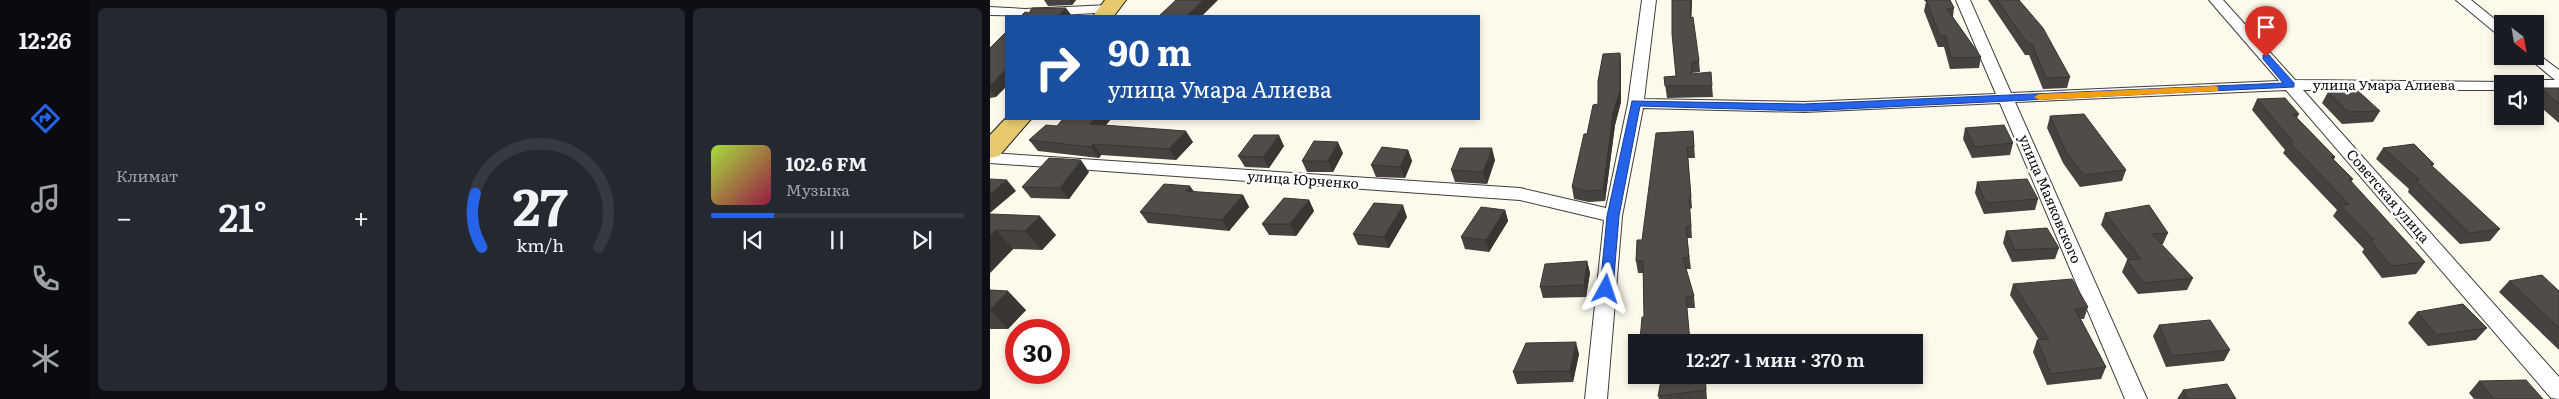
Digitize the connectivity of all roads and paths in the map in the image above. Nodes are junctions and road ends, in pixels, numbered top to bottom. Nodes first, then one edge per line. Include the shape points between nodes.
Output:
1 (1649, 0) edge
2 (1963, 0) edge
3 (2216, 0) edge
4 (2463, 0) edge
5 (1109, 8) edge
6 (990, 11) edge
7 (2494, 25) edge
8 (2544, 65) edge
9 (2559, 77) edge
10 (2291, 85) junction
11 (2494, 85) edge
12 (2544, 85) edge
13 (2559, 85) edge
14 (2006, 98) junction
15 (1636, 103) junction
16 (1018, 120) edge
17 (990, 150) edge
18 (990, 158) edge
19 (1613, 216) junction
20 (2559, 392) edge
21 (1596, 399) edge
22 (2136, 399) edge

1 - 15 street
2 - 14 street, улица Маяковского
3 - 10 street, Советская улица
4 - 7 street
5 - 6 street via 1025,13
8 - 9 street
10 - 11 street, улица Умара Алиева
10 - 14 street, улица Умара Алиева
10 - 20 street, Советская улица
12 - 13 street
14 - 15 street, улица Умара Алиева via 1804,108
14 - 22 street, улица Маяковского
15 - 19 street
16 - 17 main road
18 - 19 street, улица Юрченко via 1520,194
19 - 21 street

